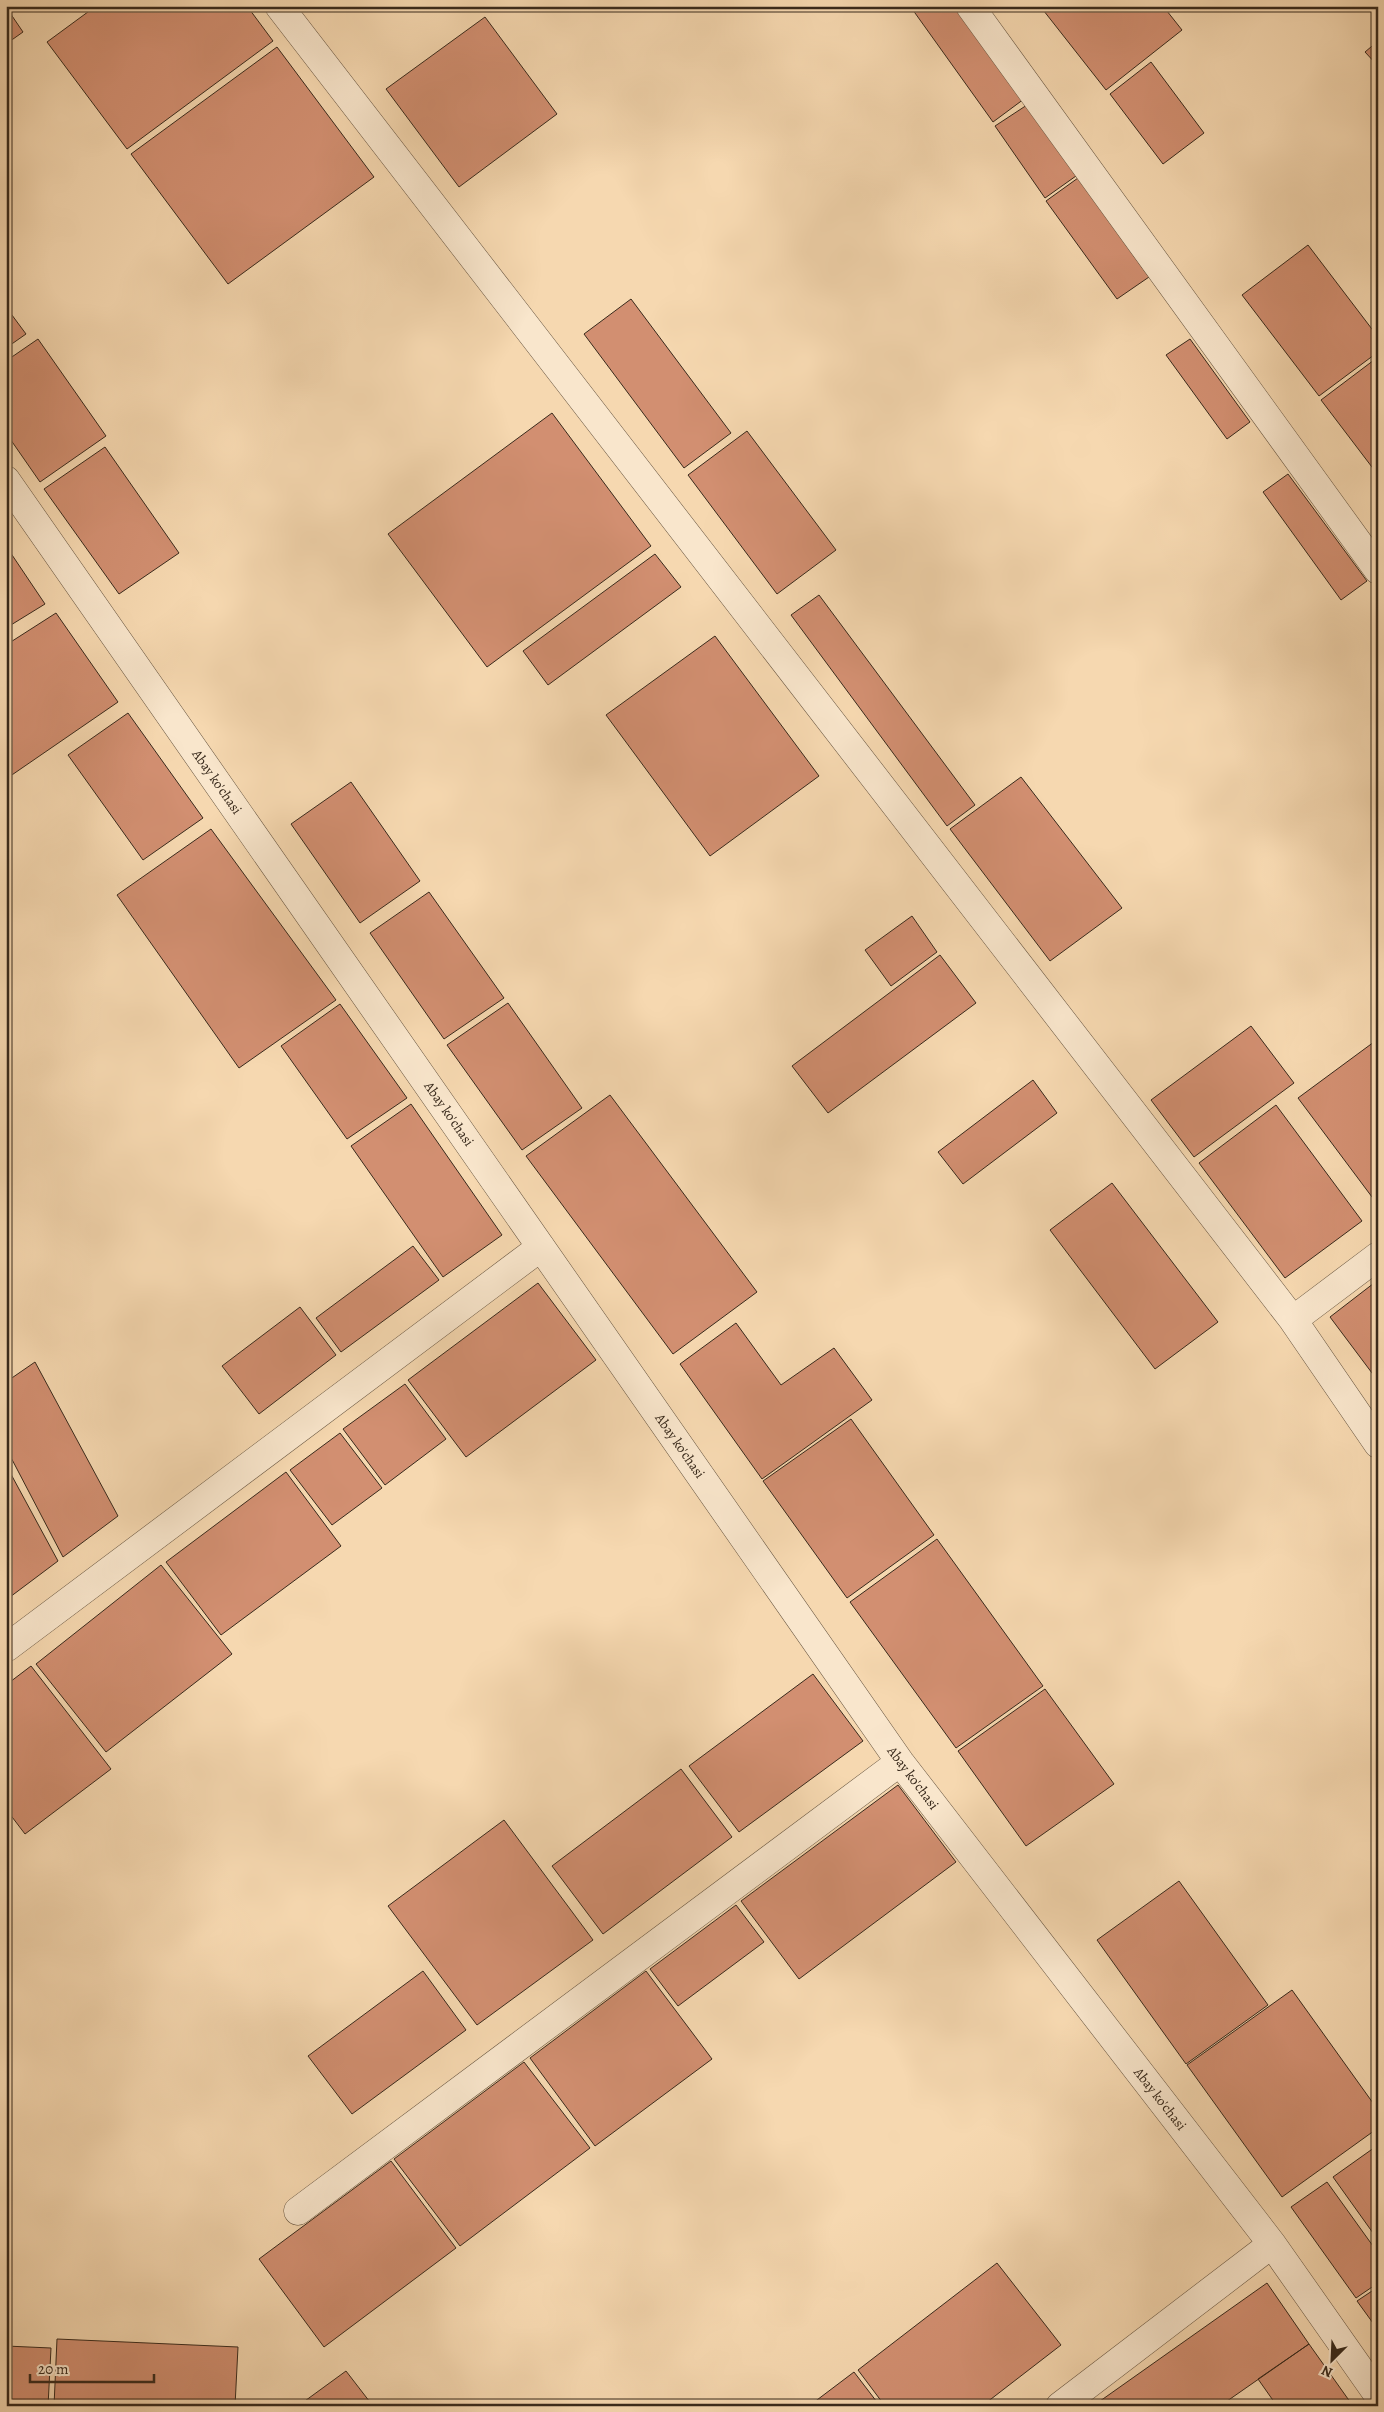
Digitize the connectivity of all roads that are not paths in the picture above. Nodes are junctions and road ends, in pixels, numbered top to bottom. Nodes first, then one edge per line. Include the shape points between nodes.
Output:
1 (280, 6) edge
2 (970, 6) edge
3 (6, 480) edge
4 (1378, 570) edge
5 (541, 1247) junction
6 (1378, 1256) edge
7 (1293, 1320) junction
8 (1378, 1444) edge
9 (6, 1648) edge
10 (900, 1762) junction
11 (298, 2211) dead end
12 (1272, 2244) junction
13 (1378, 2395) edge
14 (1060, 2406) edge

1 - 7 street
2 - 4 street
3 - 5 street, Abay ko'chasi
5 - 9 street
5 - 10 street, Abay ko'chasi
6 - 7 street
7 - 8 street
10 - 11 street
10 - 12 street, Abay ko'chasi
12 - 13 street, Abay ko'chasi
12 - 14 street

